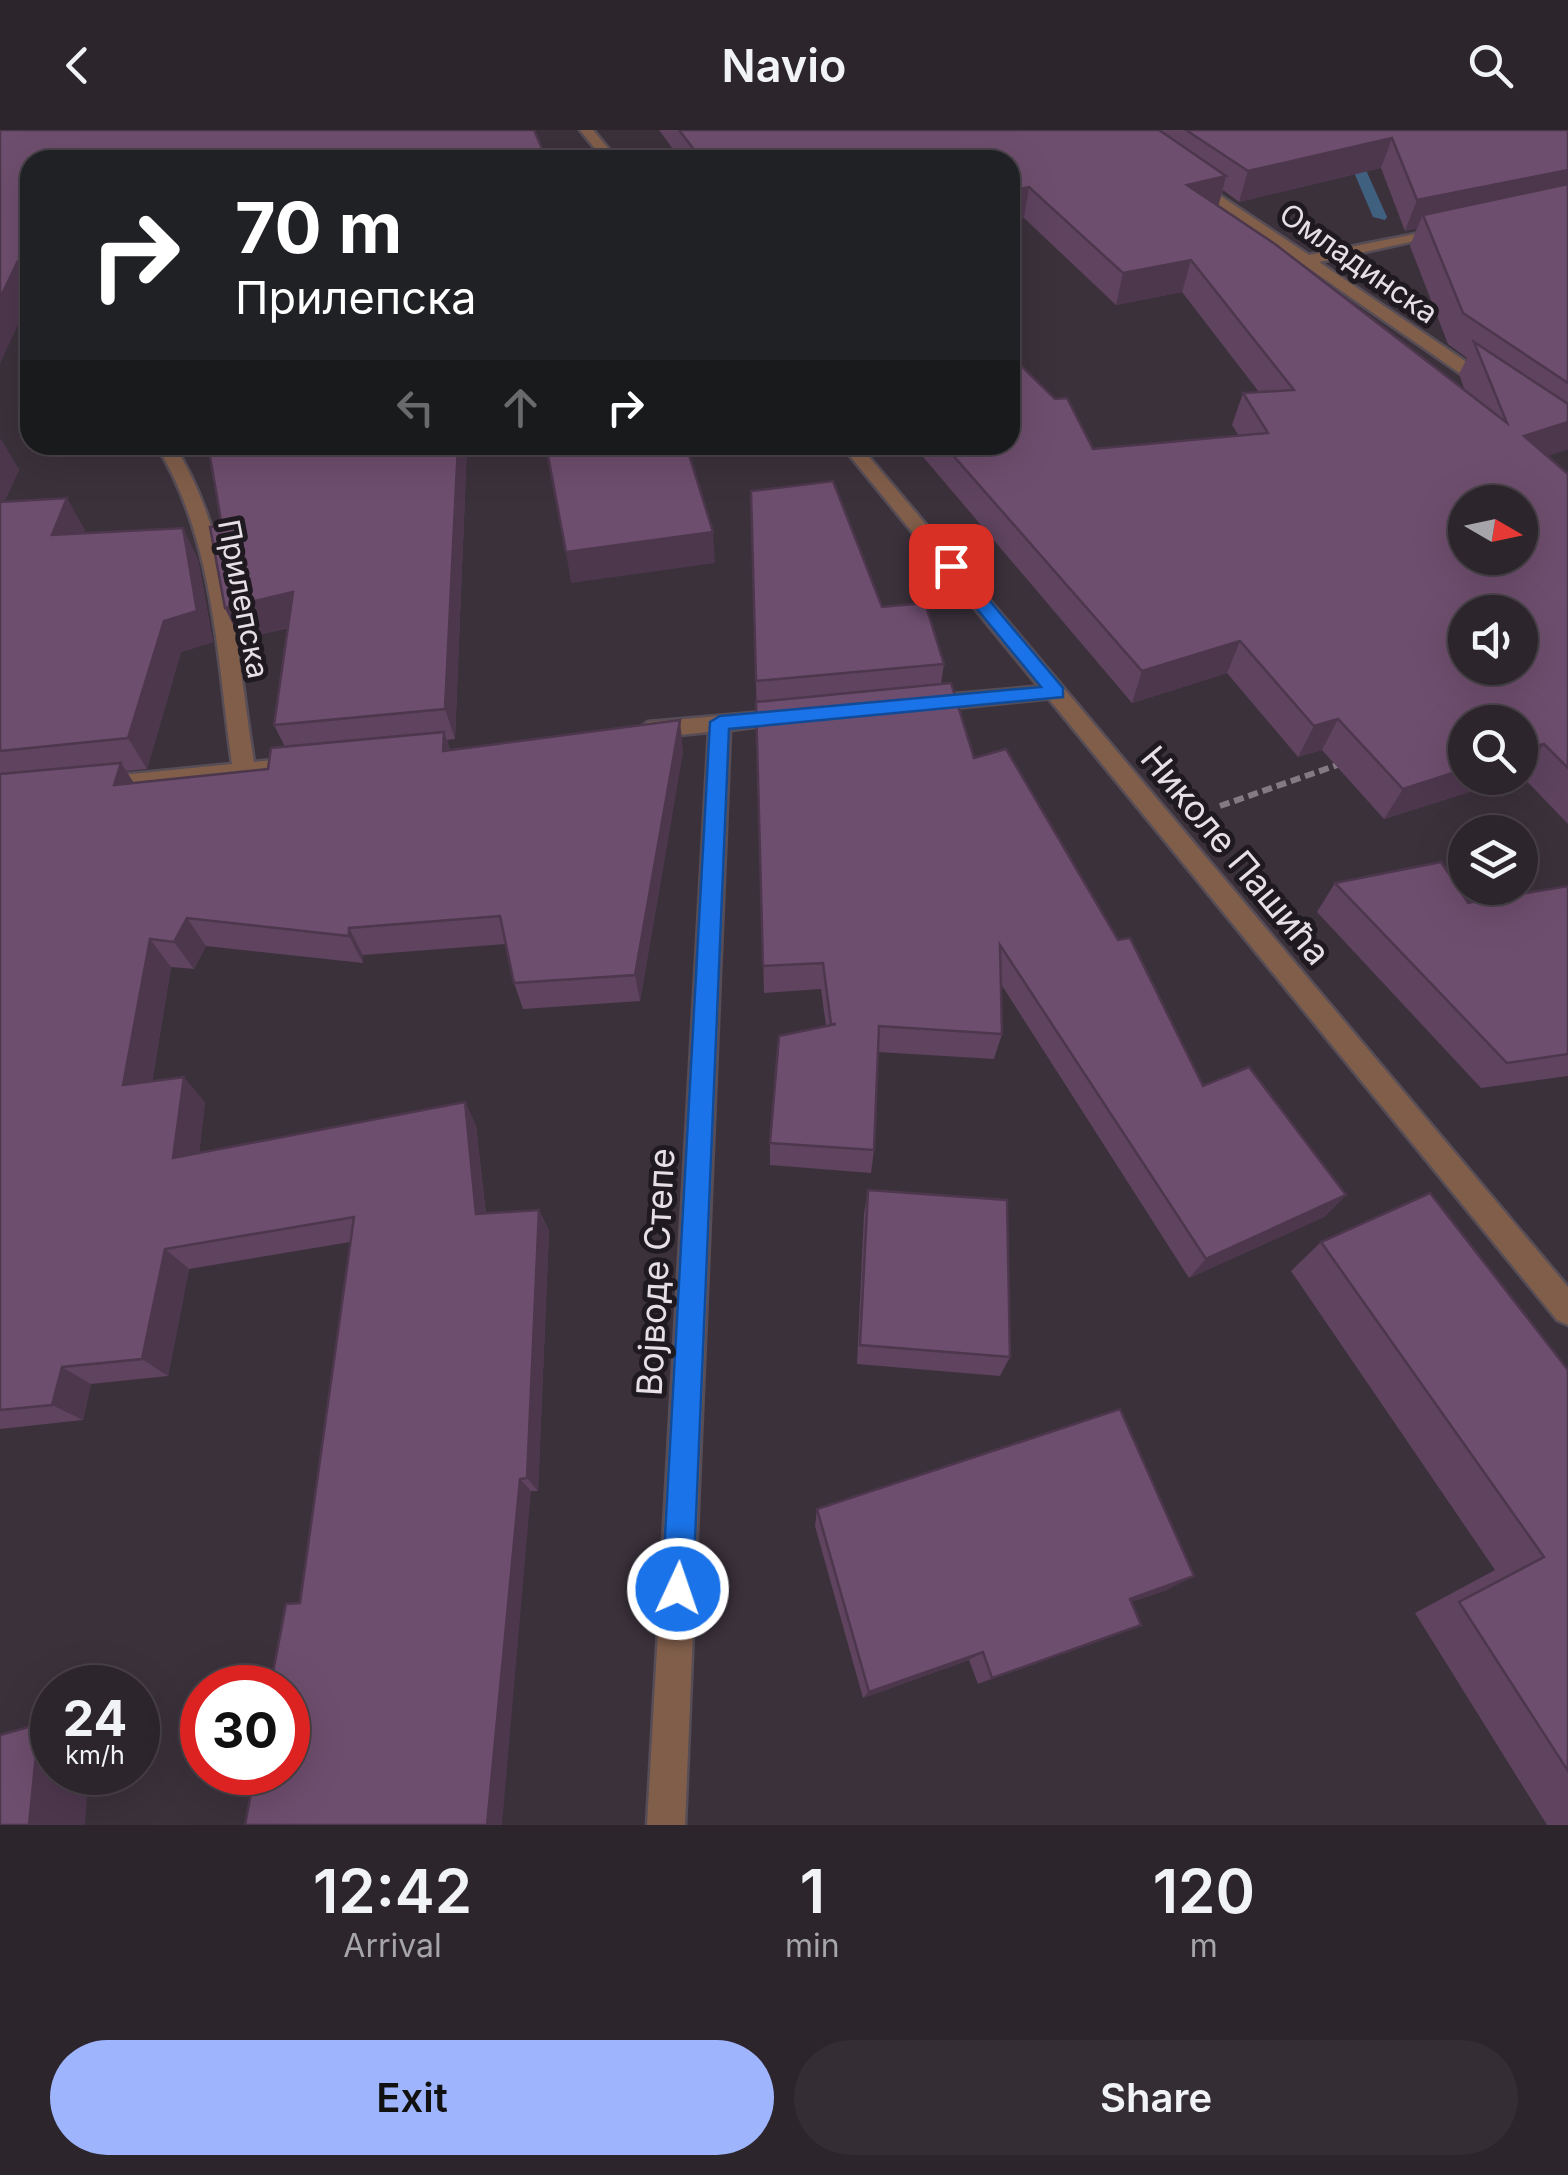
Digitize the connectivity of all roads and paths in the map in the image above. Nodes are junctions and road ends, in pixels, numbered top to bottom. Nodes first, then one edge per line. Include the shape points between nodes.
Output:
1 (586, 130) edge
2 (603, 150) edge
3 (1182, 173) edge
4 (1456, 228) edge
5 (1306, 260) junction
6 (1502, 395) edge
7 (172, 455) edge
8 (858, 455) edge
9 (1056, 692) junction
10 (894, 707) edge
11 (816, 714) edge
12 (720, 722) junction
13 (621, 733) edge
14 (1358, 758) edge
15 (324, 763) edge
16 (244, 771) junction
17 (75, 788) edge
18 (1234, 800) dead end
19 (1568, 1310) edge
20 (666, 1825) edge

1 - 2 street
3 - 5 street, Омладинска
4 - 5 street
5 - 6 street, Омладинска
7 - 16 street, Прилепска via 186,474 204,533
8 - 9 street, Николе Пашића
9 - 10 street
9 - 19 street, Николе Пашића
11 - 12 street
12 - 13 street
12 - 20 street, Војводе Степе
14 - 18 path
15 - 16 street
16 - 17 street

